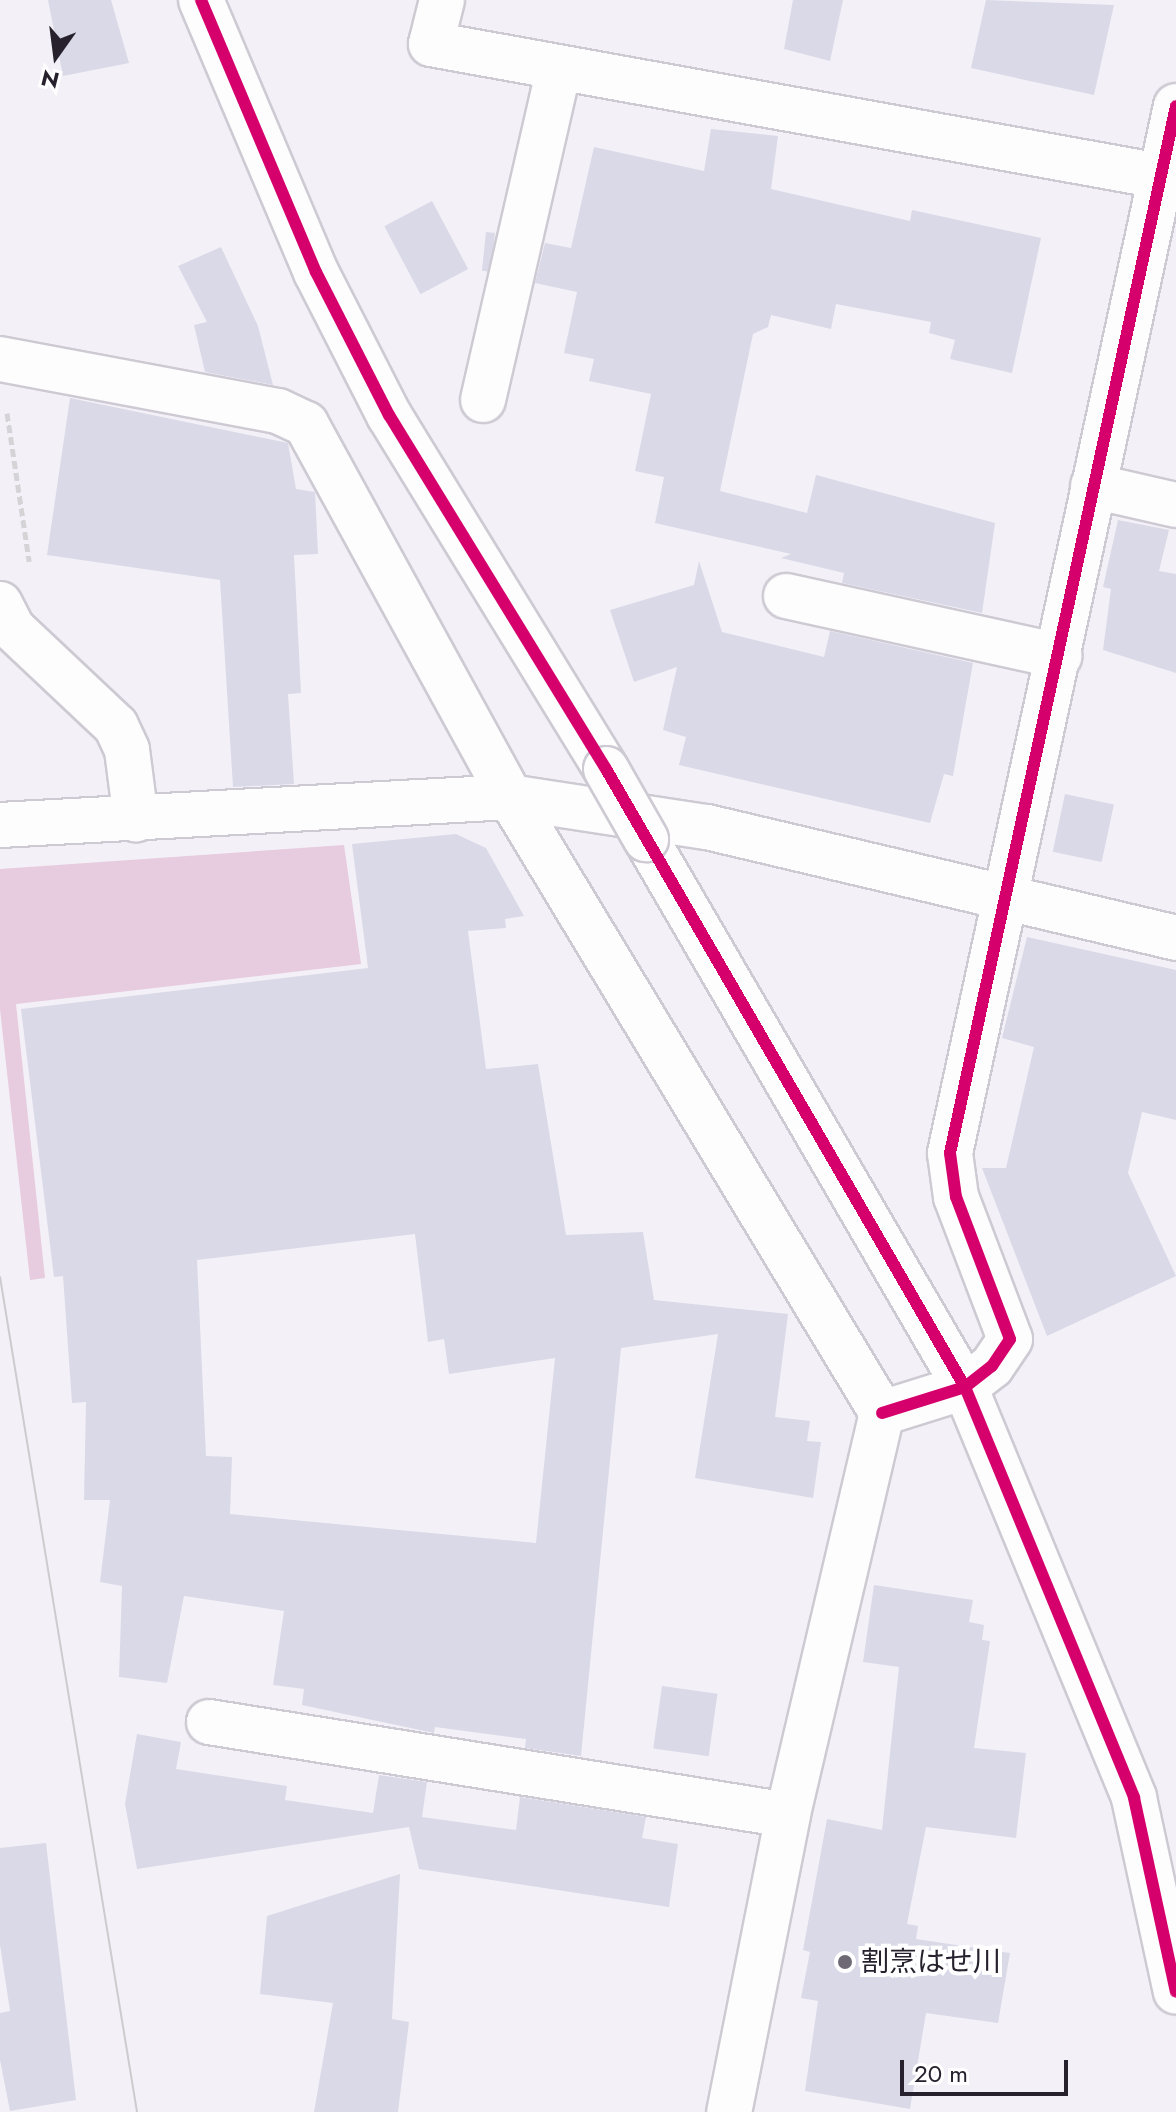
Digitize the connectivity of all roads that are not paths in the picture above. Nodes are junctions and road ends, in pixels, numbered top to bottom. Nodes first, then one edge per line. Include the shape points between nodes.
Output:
1 (201, 0) edge
2 (442, 0) edge
3 (559, 68) junction
4 (1176, 106) edge
5 (1169, 177) edge
6 (0, 359) edge
7 (483, 400) dead end
8 (1093, 486) junction
9 (1176, 505) edge
10 (786, 596) dead end
11 (0, 604) edge
12 (1060, 656) junction
13 (510, 797) junction
14 (136, 819) junction
15 (0, 825) edge
16 (1001, 898) junction
17 (1176, 938) edge
18 (965, 1387) junction
19 (882, 1413) junction
20 (209, 1722) dead end
21 (788, 1815) junction
22 (1176, 1992) edge
23 (729, 2112) edge

1 - 18 street, bridge via 316,272 389,415 606,769
2 - 3 street via 431,44
3 - 5 street
3 - 7 street
4 - 5 street
5 - 8 street
6 - 13 street via 278,411 306,424
8 - 9 street
8 - 12 street
10 - 12 street
11 - 14 street via 12,628 116,726 127,750
12 - 16 street
13 - 14 street
13 - 16 street via 679,821
13 - 19 street
14 - 15 street
16 - 17 street
16 - 18 street via 950,1173 1010,1339 992,1366
18 - 19 street
18 - 22 street via 1134,1798
19 - 21 street
20 - 21 street
21 - 23 street

